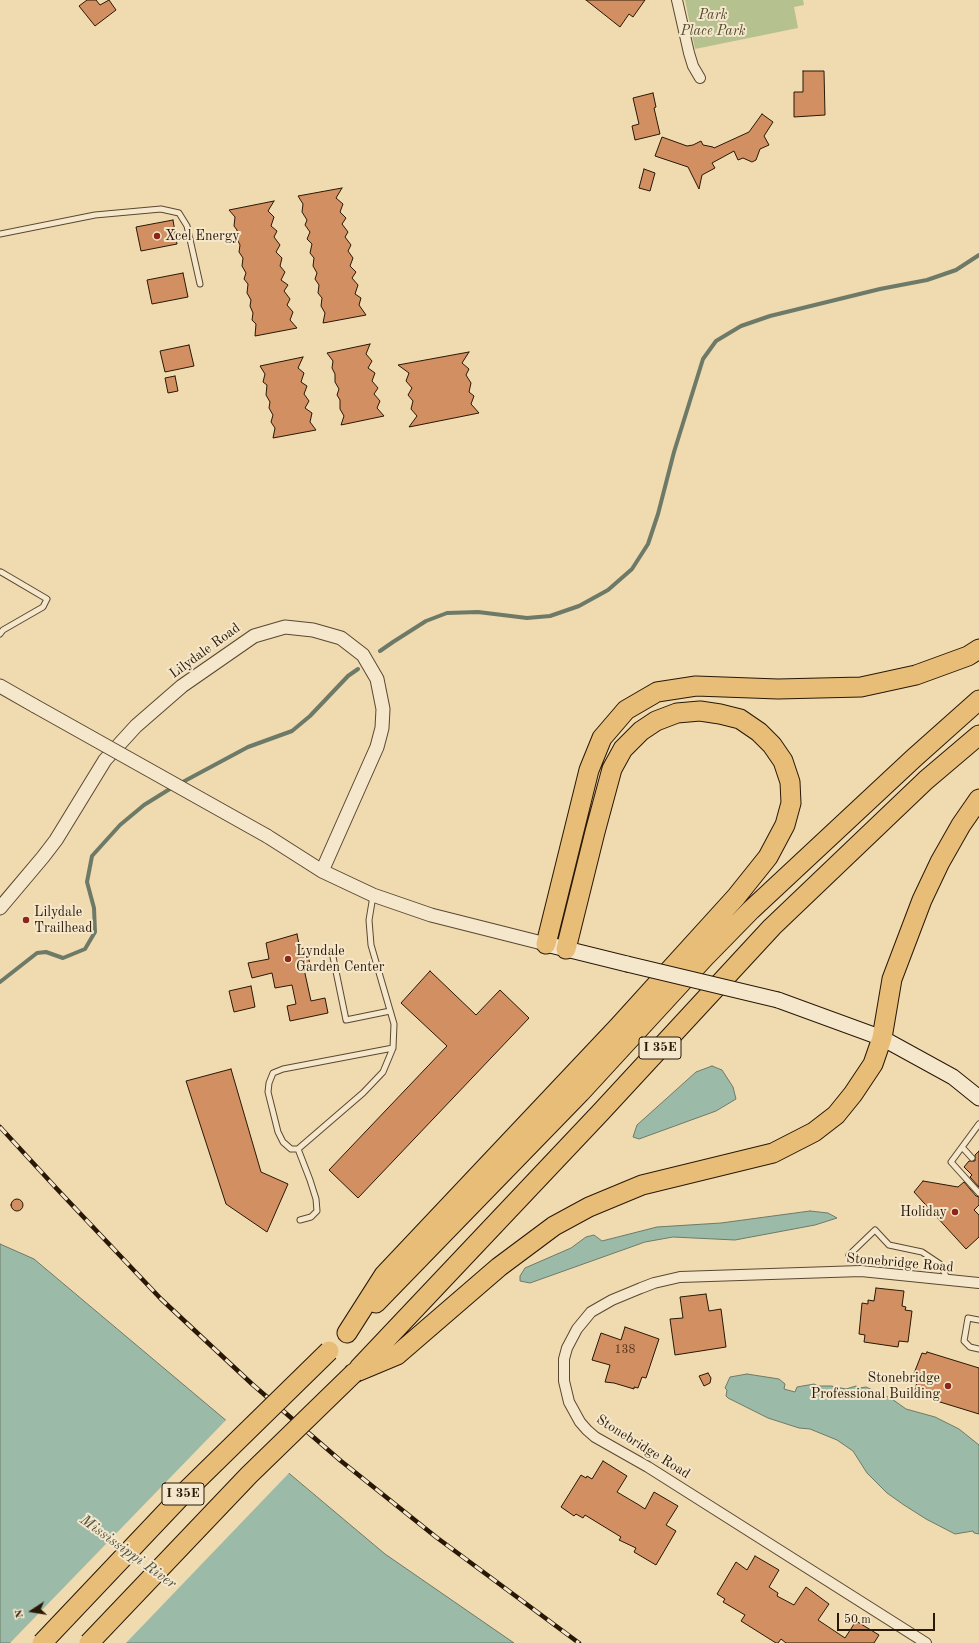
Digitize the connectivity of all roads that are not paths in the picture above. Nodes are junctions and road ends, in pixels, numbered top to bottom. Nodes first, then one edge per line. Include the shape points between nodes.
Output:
1 (677, 0) edge
2 (700, 78) dead end
3 (0, 234) edge
4 (200, 284) dead end
5 (1, 572) dead end
6 (0, 634) edge
7 (979, 650) edge
8 (0, 686) edge
9 (979, 700) edge
10 (979, 735) edge
11 (979, 799) edge
12 (322, 871) junction
13 (373, 895) junction
14 (0, 908) edge
15 (546, 944) junction
16 (566, 949) junction
17 (332, 952) dead end
18 (390, 1010) junction
19 (882, 1038) junction
20 (393, 1048) junction
21 (979, 1098) edge
22 (979, 1124) edge
23 (977, 1132) edge
24 (962, 1148) junction
25 (298, 1149) junction
26 (972, 1158) dead end
27 (979, 1193) edge
28 (300, 1220) dead end
29 (849, 1255) dead end
30 (948, 1281) junction
31 (979, 1283) edge
32 (979, 1320) edge
33 (347, 1333) junction
34 (979, 1349) edge
35 (354, 1373) junction
36 (42, 1643) edge
37 (88, 1643) edge
38 (926, 1643) edge

1 - 2 street via 689,53
3 - 4 lane via 95,215 161,209 179,213 187,226
5 - 6 lane via 47,599 43,607
7 - 15 highway via 916,675 861,686 778,689 696,686 657,692 626,710 602,738 588,770
8 - 12 street, bridge via 267,836
9 - 33 highway, I 35E via 914,758 705,957 580,1093
10 - 35 highway, I 35E via 926,780 772,927
11 - 19 highway via 940,862 922,900 892,979
12 - 13 street
12 - 14 street, Lilydale Road via 377,747 383,709 377,679 363,654 341,638 314,630 285,626 254,636 182,686 136,726 105,760 56,840
13 - 15 street via 431,915
13 - 18 lane via 369,920 370,945
15 - 16 main road
16 - 19 main road, bridge via 778,1000
16 - 33 highway via 612,769 623,749 641,731 656,721 677,714 700,711 740,719 759,732 783,761 790,782 791,803 785,824 768,857 736,898 618,1027 384,1275
17 - 18 lane via 346,1020
18 - 20 lane via 394,1024
19 - 21 main road via 953,1077
19 - 35 highway via 873,1064 853,1094 836,1115 814,1132 773,1153 642,1185 589,1207 554,1226 499,1267 397,1355
20 - 25 lane via 383,1072 363,1093
20 - 25 lane via 273,1073 268,1092 278,1132 283,1142 291,1149
22 - 23 lane
23 - 24 lane
24 - 26 lane
24 - 27 lane via 951,1162
25 - 28 lane via 316,1199 317,1211 311,1217
29 - 30 lane via 875,1230 889,1245 922,1252 940,1264
30 - 31 street, Stonebridge Road
30 - 38 street, Stonebridge Road via 861,1271 668,1279 612,1300 591,1312 577,1329 564,1359 564,1381 569,1402 586,1430
32 - 34 lane via 968,1318 964,1341 970,1347
33 - 36 highway, I 35E, bridge via 187,1490
35 - 37 highway, I 35E, bridge via 249,1475

